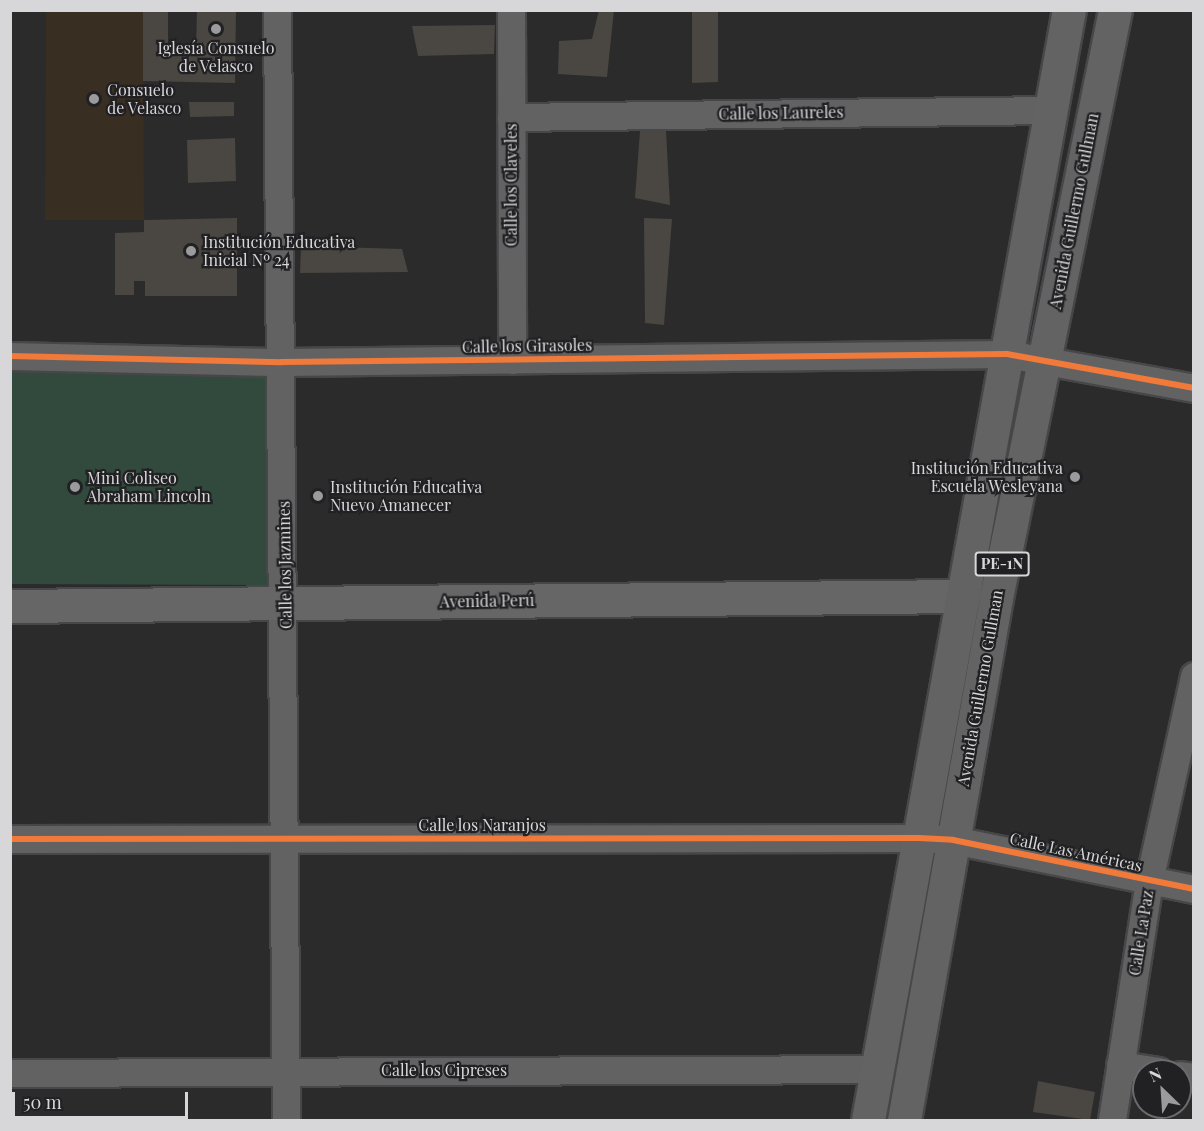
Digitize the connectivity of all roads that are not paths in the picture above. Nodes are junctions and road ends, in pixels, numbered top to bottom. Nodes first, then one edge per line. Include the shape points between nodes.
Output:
1 (277, 10) edge
2 (511, 10) edge
3 (1069, 10) edge
4 (1115, 10) edge
5 (1051, 110) junction
6 (511, 117) junction
7 (1007, 354) junction
8 (10, 356) edge
9 (512, 360) junction
10 (282, 362) junction
11 (1043, 364) junction
12 (1194, 388) edge
13 (963, 596) junction
14 (286, 602) junction
15 (10, 606) edge
16 (1193, 687) edge
17 (286, 838) junction
18 (919, 838) junction
19 (10, 839) edge
20 (953, 840) junction
21 (1149, 880) junction
22 (1194, 889) edge
23 (1120, 1065) junction
24 (1132, 1067) edge
25 (877, 1069) junction
26 (286, 1070) junction
27 (10, 1073) edge
28 (286, 1120) edge
29 (868, 1120) edge
30 (904, 1120) edge
31 (1112, 1120) edge

1 - 10 street, Calle los Jazmines
2 - 6 street, Calle los Claveles
3 - 5 main road, Avenida Guillermo Gullman / PE-1N
4 - 11 main road, Avenida Guillermo Gullman / PE-1N
5 - 6 street, Calle los Laureles
5 - 7 main road, Avenida Guillermo Gullman / PE-1N
6 - 9 street, Calle los Claveles
7 - 9 street, Calle los Girasoles
7 - 11 street, Calle los Girasoles
7 - 13 main road, Avenida Guillermo Gullman / PE-1N
8 - 10 street, Calle los Girasoles
9 - 10 street, Calle los Girasoles
10 - 14 street, Calle los Jazmines
11 - 12 street, Calle los Girasoles
11 - 20 main road, Avenida Guillermo Gullman / PE-1N
13 - 14 street, Avenida Perú
13 - 18 main road, Avenida Guillermo Gullman / PE-1N
14 - 15 street, Avenida Perú
14 - 17 street, Calle los Jazmines
16 - 21 street, Calle La Paz
17 - 18 street, Calle los Naranjos
17 - 19 street, Calle los Naranjos
17 - 26 street, Calle los Jazmines
18 - 20 street, Calle los Naranjos
18 - 25 main road, Avenida Guillermo Gullman / PE-1N
20 - 21 street, Calle Las Américas
20 - 30 main road, Avenida Guillermo Gullman / PE-1N
21 - 22 street, Calle Las Américas
21 - 23 street, Calle La Paz
23 - 24 street
23 - 31 street, Calle La Paz
25 - 26 street, Calle los Cipreses
25 - 29 main road, Avenida Guillermo Gullman / PE-1N
26 - 27 street, Calle los Cipreses
26 - 28 street, Calle los Jazmines

